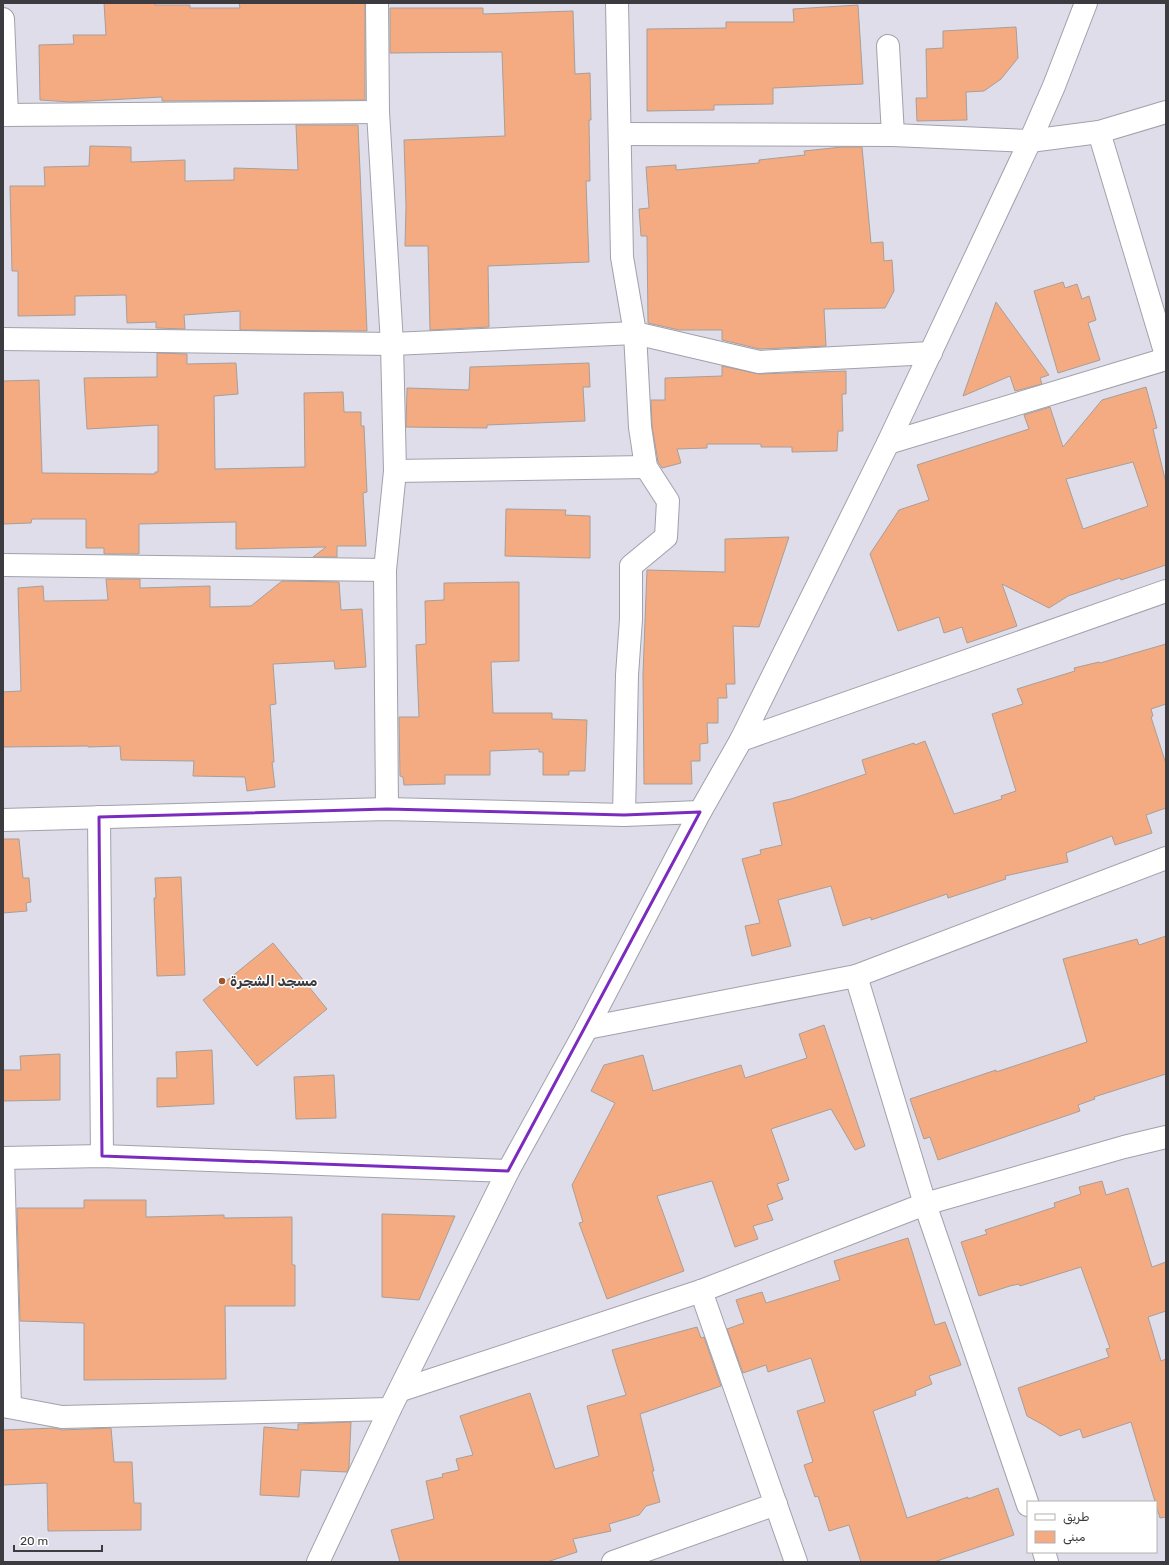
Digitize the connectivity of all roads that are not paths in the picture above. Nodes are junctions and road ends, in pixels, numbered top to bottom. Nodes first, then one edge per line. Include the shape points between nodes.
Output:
1 (377, 3) edge
2 (617, 3) edge
3 (1086, 3) edge
4 (3, 19) edge
5 (888, 46) dead end
6 (378, 112) junction
7 (1166, 112) edge
8 (5, 115) edge
9 (1099, 132) junction
10 (620, 134) junction
11 (893, 135) junction
12 (1030, 142) junction
13 (635, 333) junction
14 (3, 339) edge
15 (392, 344) junction
16 (931, 353) junction
17 (1166, 355) edge
18 (1166, 359) edge
19 (888, 443) junction
20 (646, 467) junction
21 (395, 471) junction
22 (3, 564) edge
23 (385, 570) junction
24 (1166, 591) edge
25 (741, 740) junction
26 (387, 809) junction
27 (700, 812) junction
28 (624, 815) junction
29 (99, 817) junction
30 (3, 820) edge
31 (1166, 858) edge
32 (856, 976) junction
33 (587, 1028) junction
34 (1166, 1137) edge
35 (102, 1156) junction
36 (3, 1158) edge
37 (508, 1171) junction
38 (926, 1204) junction
39 (701, 1291) junction
40 (401, 1390) junction
41 (6, 1407) edge
42 (390, 1410) junction
43 (1027, 1502) edge
44 (776, 1504) junction
45 (318, 1562) edge
46 (613, 1562) edge
47 (796, 1562) edge

1 - 6 street
2 - 10 street
3 - 12 street
4 - 8 street
5 - 11 street
6 - 8 street
6 - 15 street
7 - 9 street
9 - 12 street
9 - 17 street
10 - 11 street
10 - 13 street via 622,257
11 - 12 street
12 - 16 street
13 - 15 street
13 - 16 street via 759,362
13 - 20 street via 640,427
14 - 15 street
15 - 21 street
16 - 19 street
18 - 19 street
19 - 25 street
20 - 21 street
20 - 28 street via 668,501 666,537 631,566
21 - 23 street
22 - 23 street
23 - 26 street
24 - 25 street
25 - 27 street
26 - 28 street
26 - 29 street
27 - 28 street
27 - 33 street
29 - 30 street
29 - 35 street
31 - 32 street
32 - 33 street
32 - 38 street
33 - 37 street
34 - 38 street via 1124,1146
35 - 36 street
35 - 37 street
36 - 41 street
37 - 40 street
38 - 39 street
38 - 43 street
39 - 40 street
39 - 44 street
40 - 42 street
41 - 42 street via 62,1417
42 - 45 street
44 - 46 street
44 - 47 street

